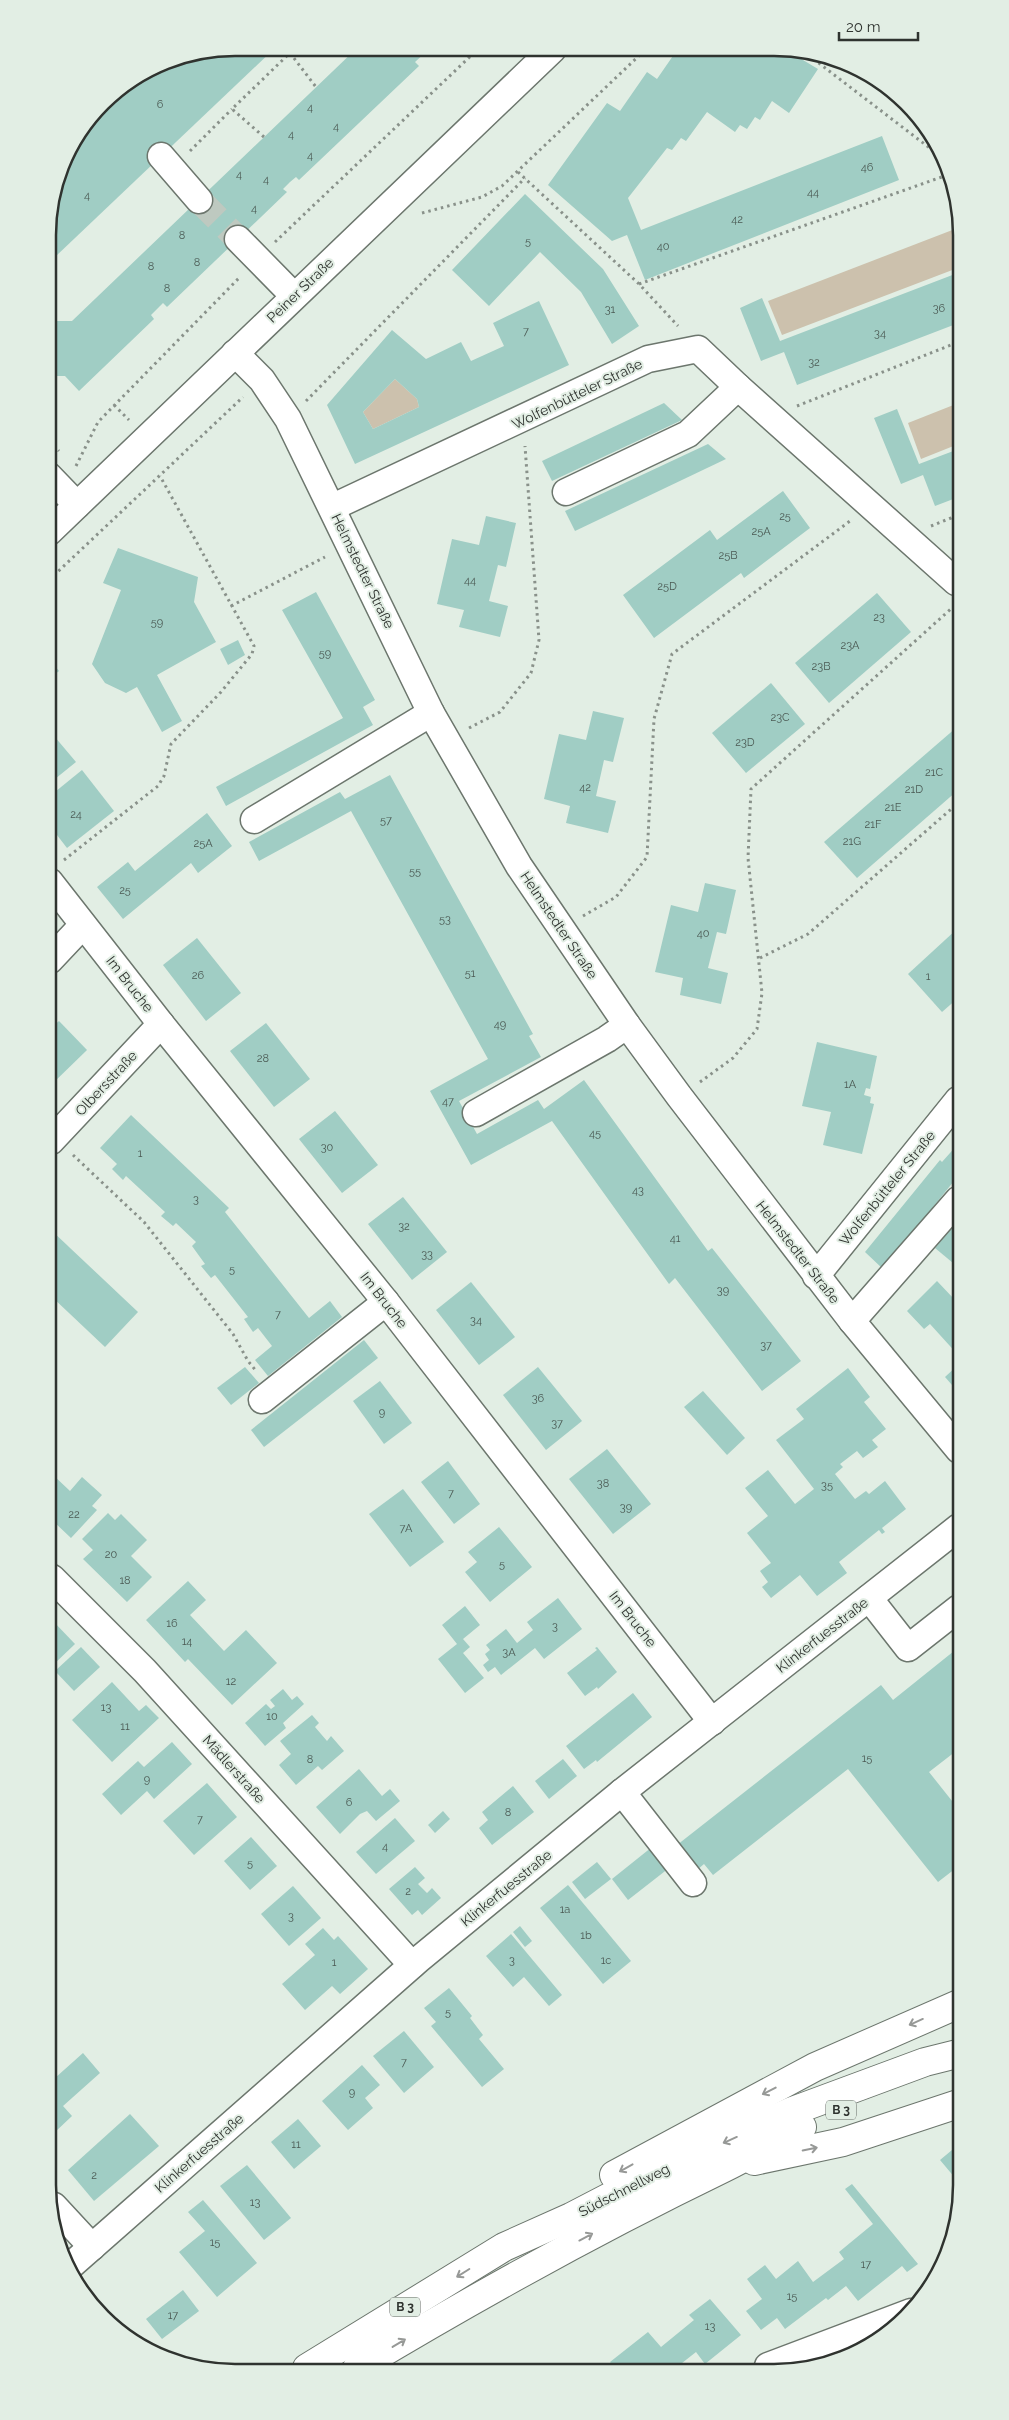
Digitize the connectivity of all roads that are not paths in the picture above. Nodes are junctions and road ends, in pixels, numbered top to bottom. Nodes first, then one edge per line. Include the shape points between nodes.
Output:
1 (547, 56) edge
2 (167, 163) road end
3 (199, 200) tunnel mouth
4 (238, 239) tunnel mouth
5 (294, 296) junction
6 (235, 353) junction
7 (738, 387) junction
8 (56, 483) edge
9 (566, 492) dead end
10 (77, 505) junction
11 (333, 507) junction
12 (56, 525) edge
13 (953, 579) edge
14 (431, 713) junction
15 (254, 820) dead end
16 (56, 872) edge
17 (83, 925) junction
18 (56, 954) edge
19 (161, 1024) junction
20 (627, 1026) junction
21 (953, 1106) edge
22 (476, 1113) dead end
23 (56, 1135) edge
24 (953, 1206) edge
25 (816, 1276) junction
26 (386, 1302) junction
27 (852, 1321) junction
28 (268, 1396) road end
29 (953, 1443) edge
30 (953, 1532) edge
31 (56, 1582) edge
32 (869, 1598) junction
33 (953, 1613) edge
34 (712, 1722) junction
35 (622, 1792) junction
36 (693, 1883) dead end
37 (412, 1965) junction
38 (953, 2006) edge
39 (953, 2055) edge
40 (953, 2072) edge
41 (953, 2105) edge
42 (728, 2166) junction
43 (59, 2211) edge
44 (92, 2247) junction
45 (504, 2247) junction
46 (74, 2262) edge
47 (892, 2319) edge
48 (314, 2364) edge
49 (364, 2364) edge
50 (773, 2364) edge

1 - 5 street, Peiner Straße
2 - 3 street
4 - 5 street
5 - 6 street, Peiner Straße
6 - 10 street, Peiner Straße
6 - 11 street, Helmstedter Straße via 262,380 288,419
7 - 9 street via 688,434
7 - 11 street, Wolfenbütteler Straße via 698,349 648,359
7 - 13 street
8 - 10 street
10 - 12 street, Peiner Straße
11 - 14 street, Helmstedter Straße
14 - 15 street
14 - 20 street, Helmstedter Straße via 518,866
16 - 17 street, Im Bruche
17 - 18 street
17 - 19 street, Im Bruche
19 - 23 street, Olbersstraße
19 - 26 street, Im Bruche
20 - 22 street
20 - 25 street, Helmstedter Straße
21 - 25 street, Wolfenbütteler Straße
24 - 27 street
25 - 27 street, Helmstedter Straße
26 - 28 street
26 - 34 street, Im Bruche
27 - 29 street, Helmstedter Straße
30 - 32 street, Klinkerfuesstraße
31 - 37 street, Mädlerstraße via 146,1671
32 - 33 street via 908,1648
32 - 34 street, Klinkerfuesstraße
34 - 35 street, Klinkerfuesstraße
35 - 36 street
35 - 37 street, Klinkerfuesstraße
37 - 44 street, Klinkerfuesstraße
38 -> 45 highway via 816,2067 696,2129 590,2188
39 -> 45 highway, Südschnellweg / B 3 via 925,2062 790,2112
40 - 42 highway, Südschnellweg / B 3 via 832,2114 781,2136
42 -> 41 highway via 843,2142
49 -> 42 highway, Südschnellweg / B 3 via 458,2307 622,2217
43 - 44 street
44 - 46 street, Klinkerfuesstraße
45 -> 48 highway, Südschnellweg / B 3
47 - 50 street

